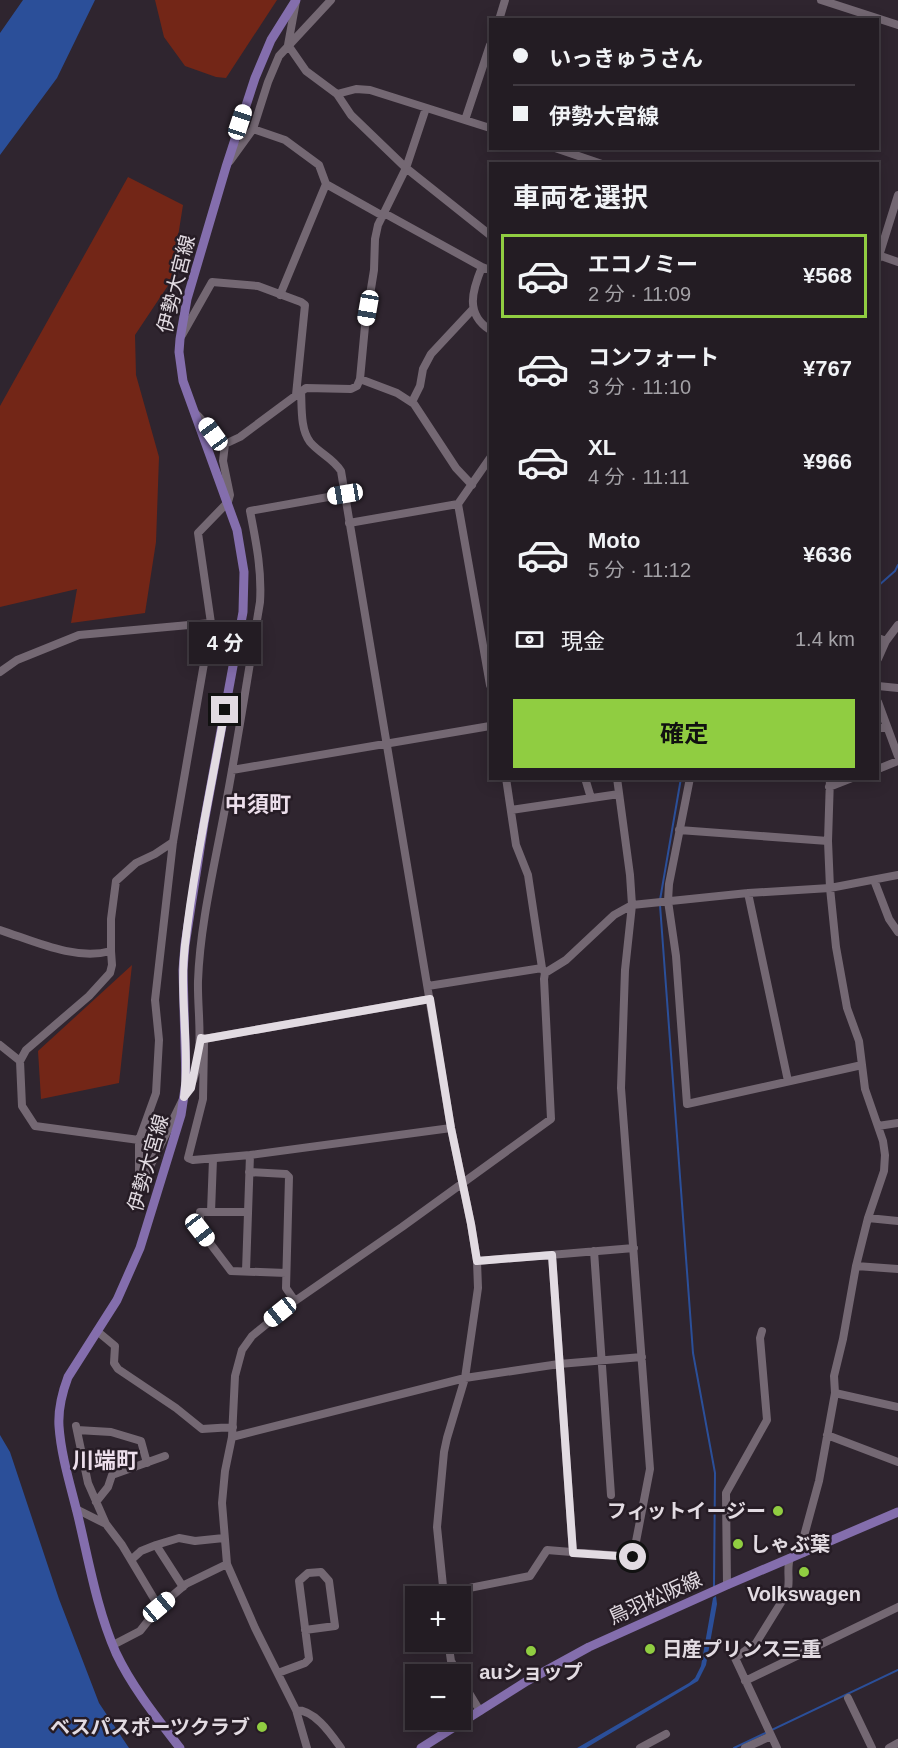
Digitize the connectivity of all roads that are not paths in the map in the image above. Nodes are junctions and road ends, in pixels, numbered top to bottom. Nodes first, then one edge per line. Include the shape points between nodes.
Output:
1 (296, 0) edge
2 (331, 0) edge
3 (506, 0) edge
4 (821, 0) edge
5 (500, 18) edge
6 (876, 18) edge
7 (879, 19) edge
8 (898, 25) edge
9 (288, 45) junction
10 (489, 48) edge
11 (337, 94) junction
12 (426, 108) junction
13 (465, 120) junction
14 (489, 128) edge
15 (253, 129) junction
16 (561, 150) edge
17 (596, 162) edge
18 (226, 166) junction
19 (406, 168) junction
20 (326, 184) junction
21 (898, 195) edge
22 (384, 215) junction
23 (489, 234) edge
24 (879, 253) edge
25 (879, 256) edge
26 (898, 262) edge
27 (482, 267) junction
28 (489, 270) edge
29 (280, 295) junction
30 (473, 309) junction
31 (489, 329) edge
32 (180, 339) junction
33 (360, 379) junction
34 (298, 393) junction
35 (412, 402) junction
36 (195, 413) junction
37 (225, 444) junction
38 (489, 460) edge
39 (472, 485) junction
40 (345, 494) junction
41 (228, 502) junction
42 (458, 504) junction
43 (349, 523) junction
44 (211, 623) junction
45 (898, 625) edge
46 (879, 638) edge
47 (886, 641) junction
48 (879, 657) edge
49 (0, 672) edge
50 (489, 679) edge
51 (879, 686) edge
52 (898, 688) edge
53 (879, 705) edge
54 (489, 726) edge
55 (887, 726) junction
56 (879, 729) edge
57 (387, 744) junction
58 (898, 756) edge
59 (898, 761) edge
60 (879, 769) edge
61 (232, 770) junction
62 (506, 780) edge
63 (586, 780) edge
64 (616, 780) edge
65 (690, 780) edge
66 (830, 783) edge
67 (619, 794) junction
68 (591, 798) junction
69 (511, 810) junction
70 (680, 831) junction
71 (173, 842) junction
72 (828, 842) junction
73 (898, 874) edge
74 (874, 880) junction
75 (830, 888) junction
76 (748, 893) junction
77 (666, 901) junction
78 (632, 904) junction
79 (0, 930) edge
80 (898, 932) edge
81 (111, 951) junction
82 (544, 970) junction
83 (428, 986) junction
84 (430, 999) junction
85 (202, 1038) junction
86 (0, 1045) edge
87 (20, 1060) junction
88 (862, 1065) junction
89 (788, 1081) junction
90 (184, 1097) junction
91 (898, 1123) edge
92 (878, 1126) junction
93 (451, 1128) junction
94 (139, 1140) junction
95 (250, 1155) junction
96 (213, 1159) junction
97 (249, 1172) junction
98 (462, 1182) junction
99 (211, 1212) junction
100 (248, 1212) junction
101 (868, 1218) junction
102 (898, 1221) edge
103 (634, 1248) junction
104 (594, 1251) junction
105 (552, 1255) junction
106 (477, 1261) junction
107 (856, 1266) junction
108 (898, 1269) edge
109 (246, 1270) junction
110 (286, 1273) junction
111 (295, 1301) junction
112 (97, 1331) junction
113 (762, 1331) dead end
114 (642, 1357) junction
115 (601, 1361) junction
116 (559, 1364) junction
117 (465, 1378) junction
118 (835, 1394) junction
119 (898, 1407) edge
120 (233, 1427) junction
121 (827, 1435) junction
122 (232, 1437) junction
123 (165, 1456) dead end
124 (84, 1460) junction
125 (898, 1462) edge
126 (147, 1463) junction
127 (132, 1468) junction
128 (611, 1495) dead end
129 (96, 1502) junction
130 (76, 1509) junction
131 (898, 1512) edge
132 (106, 1524) junction
133 (224, 1539) junction
134 (156, 1545) junction
135 (802, 1552) junction
136 (573, 1553) junction
137 (790, 1558) junction
138 (131, 1560) junction
139 (227, 1564) junction
140 (443, 1586) edge
141 (724, 1586) junction
142 (183, 1587) junction
143 (471, 1588) edge
144 (159, 1607) junction
145 (898, 1607) edge
146 (305, 1630) junction
147 (113, 1645) junction
148 (278, 1674) junction
149 (745, 1681) junction
150 (471, 1696) edge
151 (848, 1698) dead end
152 (296, 1710) junction
153 (480, 1711) junction
154 (666, 1734) dead end
155 (770, 1734) junction
156 (898, 1743) edge
157 (180, 1748) edge
158 (307, 1748) edge
159 (342, 1748) edge
160 (423, 1748) edge
161 (640, 1748) edge
162 (745, 1748) edge
163 (777, 1748) edge
164 (872, 1748) edge
165 (889, 1748) edge

1 - 9 street
1 - 18 main road, 伊勢大宮線 via 271,40
2 - 9 street
3 - 5 street
4 - 6 street
7 - 8 street
9 - 11 street via 306,71
9 - 15 street via 275,65
10 - 13 street
11 - 12 street via 370,90
11 - 19 street via 351,115
12 - 13 street
12 - 19 street
13 - 14 street
15 - 18 street
15 - 20 street via 285,140 319,165
16 - 17 street
18 - 32 main road, 伊勢大宮線 via 187,299
19 - 22 street
19 - 23 street
20 - 22 street
20 - 29 street
21 - 24 street
22 - 27 street
22 - 33 street via 375,239
25 - 26 street
27 - 28 street
27 - 30 street via 474,287
29 - 32 street via 258,286 212,282
29 - 34 street via 304,305
30 - 31 street via 477,320
30 - 35 street via 431,354
32 - 36 main road, 伊勢大宮線 via 183,381
33 - 34 street via 351,389 306,388
33 - 35 street
34 - 37 street
34 - 40 street via 304,431 310,442 337,464
35 - 39 street via 456,468
36 - 37 street
36 - 41 main road, 伊勢大宮線
37 - 41 street
38 - 39 street
39 - 42 street
40 - 43 street
40 - 61 street via 250,510 261,580
41 - 44 street via 198,533
41 - 90 main road, 伊勢大宮線 via 243,561 243,612 185,945
42 - 43 street
42 - 50 street
43 - 57 street
44 - 49 street via 79,635 17,660
44 - 71 street
45 - 47 street
46 - 47 street
47 - 48 street
51 - 52 street
53 - 55 street
54 - 57 street
55 - 56 street
55 - 58 street
57 - 61 street
57 - 83 street
59 - 60 street
61 - 85 street via 198,980
62 - 69 street
63 - 68 street
64 - 67 street
65 - 70 street
66 - 72 street
67 - 68 street
67 - 78 street
68 - 69 street
69 - 82 street via 516,845 528,875
70 - 72 street
70 - 77 street
71 - 81 street via 136,862 116,881
71 - 94 street via 155,1000 159,1041 156,1093
72 - 75 street
73 - 74 street
74 - 75 street
74 - 80 street
75 - 76 street
75 - 88 street via 837,956
76 - 77 street
76 - 89 street
77 - 78 street
77 - 89 street via 676,956 687,1104
78 - 82 street via 614,915 566,960
78 - 103 street via 625,970 621,1088
79 - 81 street via 72,952
81 - 87 street via 110,974 26,1050
82 - 83 street
82 - 98 street via 551,1119
83 - 84 street
84 - 85 street
84 - 93 street
85 - 90 street via 191,1088
85 - 96 street via 203,1099 188,1158
86 - 87 street
87 - 94 street via 22,1106 35,1126
88 - 89 street
88 - 92 street via 865,1089
90 - 94 street via 139,1189
90 - 112 main road, 伊勢大宮線 via 140,1248 117,1300
91 - 92 street
92 - 101 street via 885,1155 884,1171
93 - 95 street
93 - 98 street
95 - 96 street
95 - 97 street
96 - 99 street
97 - 100 street
97 - 110 street via 286,1173 289,1177
98 - 106 street
98 - 111 street
99 - 100 street
99 - 109 street via 200,1212 200,1230 231,1271
100 - 109 street
101 - 102 street
101 - 107 street
103 - 104 street
103 - 114 street
104 - 105 street
104 - 115 street
105 - 106 street
105 - 116 street
106 - 117 street via 476,1313
107 - 108 street
107 - 118 street via 834,1376
109 - 110 street
110 - 111 street via 286,1288
111 - 120 street via 252,1336 242,1350 235,1376
112 - 120 street via 115,1346 114,1363 118,1369 202,1429
112 - 130 main road, 伊勢大宮線 via 68,1377 59,1414
113 - 141 street via 767,1420 726,1493
114 - 115 street
114 - 136 street via 650,1469 633,1557
115 - 116 street
115 - 128 street
116 - 117 street
116 - 136 street
117 - 122 street
117 - 140 street via 447,1438 437,1518
118 - 119 street
118 - 121 street
120 - 122 street
121 - 125 street
121 - 135 street
122 - 133 street via 222,1503
123 - 126 street
124 - 126 street via 77,1428 141,1441
124 - 127 street via 128,1454
124 - 129 street
126 - 127 street
127 - 129 street via 112,1475
129 - 132 street
130 - 132 street
130 - 147 main road, 伊勢大宮線
131 - 135 main road, 鳥羽松阪線
132 - 138 street
133 - 134 street via 179,1538
133 - 139 street
134 - 138 street
134 - 142 street
135 - 137 main road, 鳥羽松阪線
136 - 143 street via 547,1550 530,1576
137 - 141 main road, 鳥羽松阪線
137 - 149 street via 787,1593 756,1643 735,1658
138 - 144 street
139 - 142 street
139 - 148 street
141 - 153 main road, 鳥羽松阪線 via 553,1666
142 - 144 street
144 - 147 street via 140,1631
145 - 149 street
146 - 146 street via 299,1581 308,1573 321,1572 329,1581 335,1626
146 - 148 street via 309,1659
147 - 157 main road, 伊勢大宮線 via 129,1676
148 - 152 street
149 - 155 street
150 - 153 street
151 - 164 street
152 - 158 street
152 - 159 street via 311,1714
153 - 160 main road, 鳥羽松阪線
154 - 161 street
155 - 162 street
155 - 163 street
156 - 165 street

